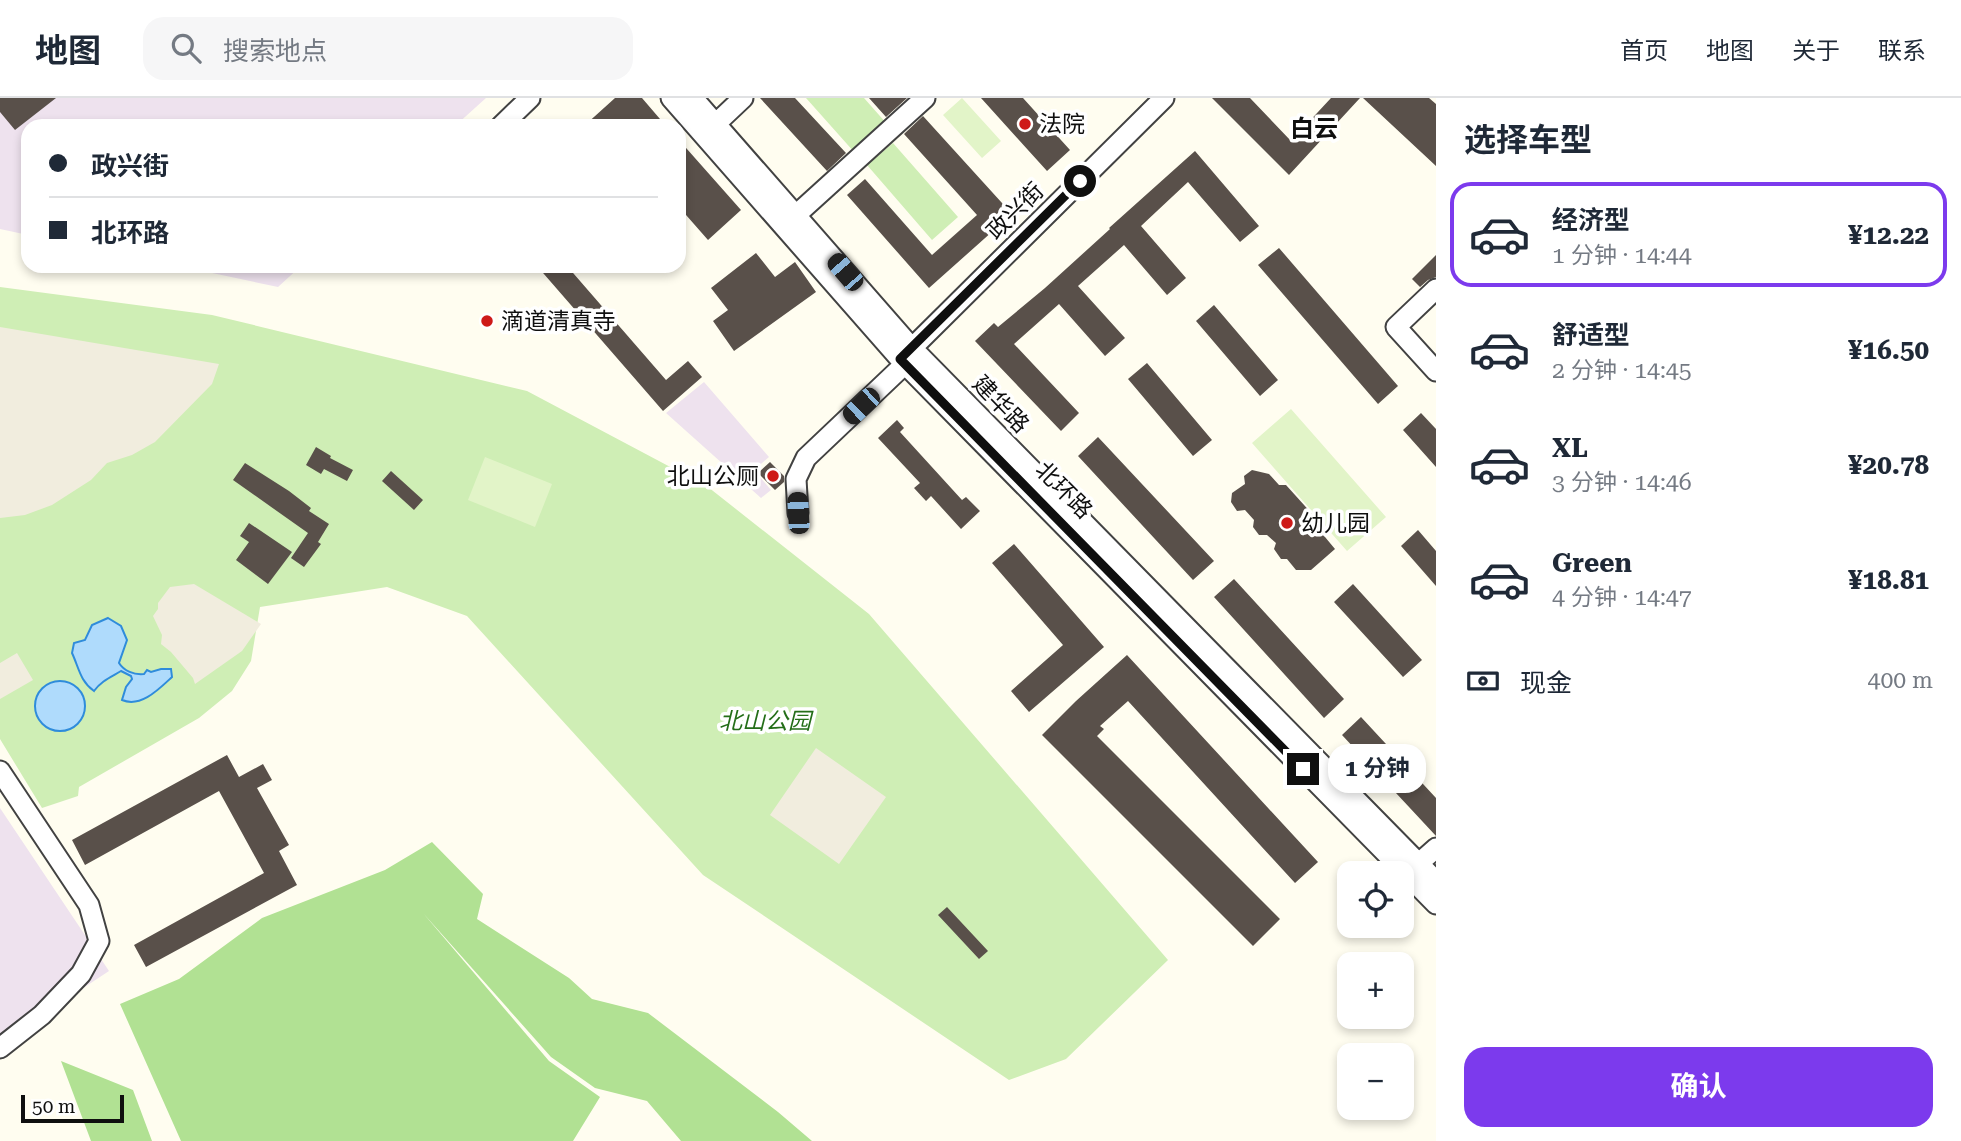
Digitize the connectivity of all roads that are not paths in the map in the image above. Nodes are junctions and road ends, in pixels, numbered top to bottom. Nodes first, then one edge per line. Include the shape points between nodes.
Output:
1 (530, 98) edge
2 (671, 98) edge
3 (693, 98) edge
4 (743, 98) edge
5 (925, 98) edge
6 (1164, 98) edge
7 (508, 119) edge
8 (709, 129) junction
9 (796, 215) junction
10 (1436, 289) edge
11 (906, 357) junction
12 (1436, 371) edge
13 (798, 513) dead end
14 (0, 771) edge
15 (1436, 848) edge
16 (1419, 863) junction
17 (1436, 881) edge
18 (1436, 904) edge
19 (0, 1048) edge

1 - 7 street
2 - 8 street, 北环路
3 - 8 street, 建华路
4 - 8 street
5 - 9 street
6 - 11 street, 政兴街
8 - 9 street, 建华路
8 - 11 street, 北环路
9 - 11 street, 建华路
10 - 12 street via 1396,327
11 - 13 street, 政兴街 via 806,458 796,480
11 - 16 street, 建华路
11 - 18 street, 北环路
14 - 19 street via 89,905 99,941 81,974 42,1015
15 - 16 street
16 - 17 street, 建华路

